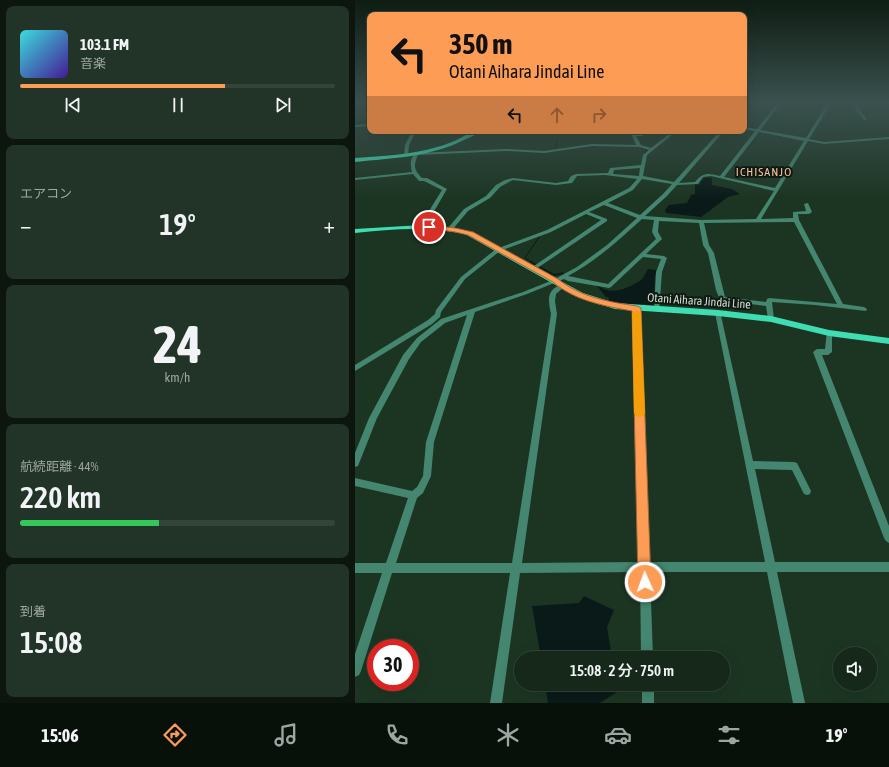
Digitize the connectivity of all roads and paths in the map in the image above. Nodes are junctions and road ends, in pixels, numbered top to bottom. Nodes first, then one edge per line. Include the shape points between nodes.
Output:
1 (412, 135) edge
2 (468, 135) edge
3 (634, 135) edge
4 (670, 135) edge
5 (719, 135) edge
6 (753, 135) edge
7 (781, 135) edge
8 (810, 135) edge
9 (889, 138) edge
10 (807, 140) junction
11 (639, 146) junction
12 (651, 149) junction
13 (416, 154) junction
14 (406, 155) junction
15 (355, 160) edge
16 (643, 166) junction
17 (414, 173) junction
18 (610, 175) junction
19 (640, 177) junction
20 (721, 177) junction
21 (355, 179) edge
22 (675, 184) junction
23 (777, 190) junction
24 (605, 203) junction
25 (806, 204) dead end
26 (587, 213) junction
27 (640, 217) junction
28 (657, 219) junction
29 (758, 220) junction
30 (796, 220) junction
31 (701, 222) junction
32 (422, 227) junction
33 (450, 229) junction
34 (355, 232) edge
35 (498, 250) junction
36 (642, 255) junction
37 (533, 269) junction
38 (564, 276) junction
39 (559, 283) junction
40 (769, 304) junction
41 (841, 306) junction
42 (637, 308) junction
43 (865, 309) dead end
44 (657, 310) junction
45 (472, 311) junction
46 (718, 313) junction
47 (440, 318) junction
48 (771, 319) junction
49 (829, 334) junction
50 (889, 341) edge
51 (355, 368) edge
52 (355, 463) edge
53 (749, 465) junction
54 (355, 482) edge
55 (807, 491) dead end
56 (413, 495) junction
57 (889, 538) edge
58 (770, 566) junction
59 (516, 567) junction
60 (644, 567) junction
61 (889, 567) edge
62 (355, 568) edge
63 (389, 568) junction
64 (647, 651) edge
65 (355, 671) edge
66 (648, 691) edge
67 (496, 703) edge
68 (648, 703) edge
69 (799, 703) edge

1 - 14 street
2 - 13 main road via 439,149
3 - 11 street
4 - 12 street
5 - 22 street
6 - 20 street
7 - 10 street
8 - 10 street
9 - 10 street via 824,143
10 - 23 street
11 - 12 street
11 - 13 street via 583,146 544,152 506,150
12 - 16 street via 645,155
13 - 14 main road
13 - 17 street via 412,163
14 - 15 main road
16 - 18 street via 612,169
16 - 19 street
17 - 21 street
17 - 32 street via 421,180 425,179 445,189
18 - 19 street
18 - 33 street via 576,175 570,182 563,184 513,179 507,181 488,197 466,210
19 - 22 street
19 - 24 street via 631,189
20 - 22 street via 702,176 696,183
20 - 23 street
22 - 27 street
23 - 29 street
24 - 26 street
24 - 27 street
25 - 30 street via 809,212 795,213
26 - 35 street via 538,236
26 - 37 street via 605,220
27 - 28 street
27 - 38 street via 597,256
28 - 31 street
28 - 36 street via 655,232 659,239
29 - 30 street
29 - 31 street
30 - 41 street
31 - 40 street via 722,299
32 - 33 main road, Otani Aihara Jindai Line
32 - 34 main road, Otani Aihara Jindai Line
33 - 35 main road, Otani Aihara Jindai Line via 471,234
35 - 37 main road, Otani Aihara Jindai Line
35 - 47 street via 463,278 438,312
36 - 38 street via 609,286 568,279
36 - 44 street via 664,258 659,272
37 - 39 main road, Otani Aihara Jindai Line
38 - 39 street
39 - 42 main road, Otani Aihara Jindai Line via 604,304
39 - 45 street
39 - 59 street via 551,296 554,314
40 - 41 street via 769,300
40 - 48 street
41 - 43 street
42 - 44 main road, Otani Aihara Jindai Line
42 - 60 street
44 - 46 main road, Otani Aihara Jindai Line
45 - 47 street
45 - 56 street via 430,442 427,476 420,490
46 - 48 main road, Otani Aihara Jindai Line
46 - 53 street
47 - 51 street
47 - 52 street via 406,357 390,384
48 - 49 main road, Otani Aihara Jindai Line
49 - 50 main road, Otani Aihara Jindai Line
49 - 57 street via 828,352 817,352
53 - 55 street via 794,466
53 - 58 street
54 - 56 street
56 - 63 street
58 - 60 street
58 - 61 street
58 - 69 street
59 - 60 street
59 - 63 street
59 - 67 street
60 - 64 street
62 - 63 street
63 - 65 street
66 - 68 street

